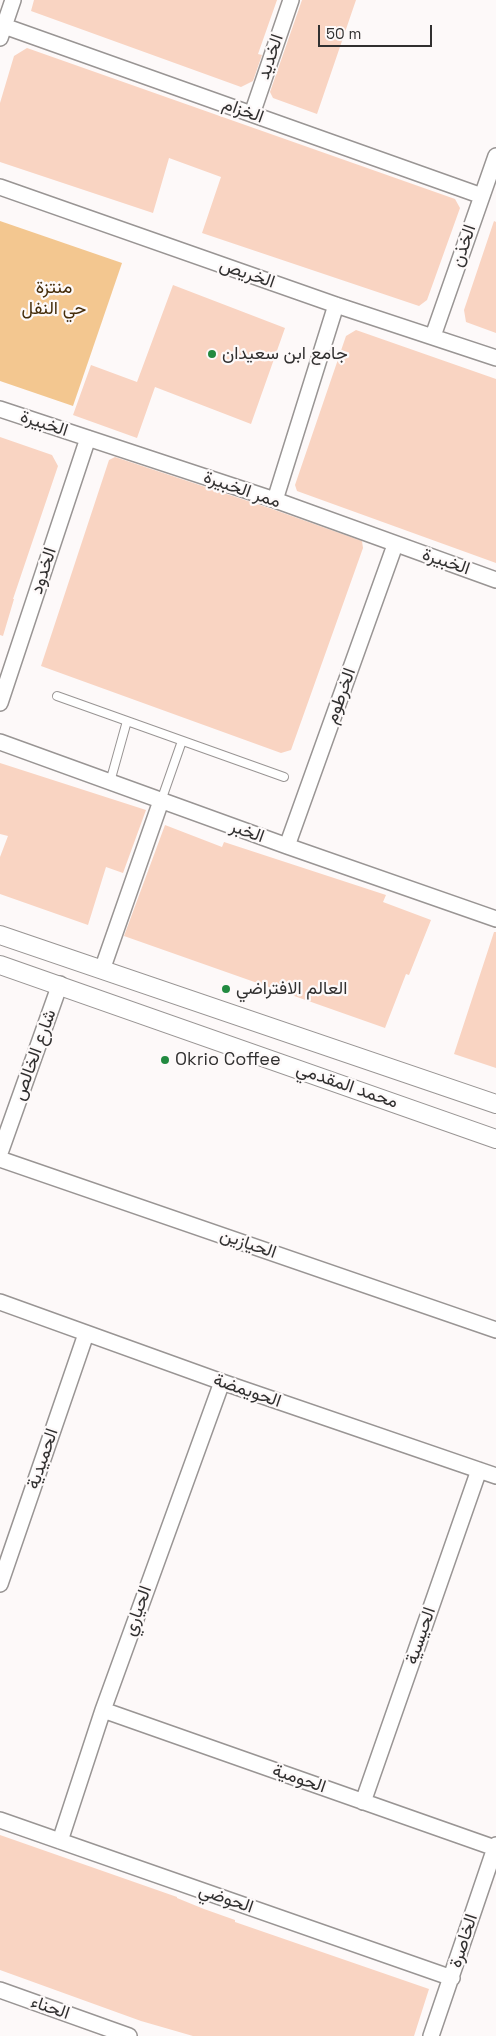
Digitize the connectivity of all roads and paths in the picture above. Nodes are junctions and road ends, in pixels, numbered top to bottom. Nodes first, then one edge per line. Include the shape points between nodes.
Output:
1 (13, 0) edge
2 (290, 0) edge
3 (2, 32) edge
4 (252, 114) junction
5 (496, 156) edge
6 (0, 187) edge
7 (482, 196) junction
8 (336, 305) junction
9 (433, 336) junction
10 (496, 358) edge
11 (0, 409) edge
12 (88, 438) junction
13 (275, 500) junction
14 (395, 544) junction
15 (496, 580) edge
16 (57, 696) dead end
17 (0, 703) edge
18 (127, 721) junction
19 (182, 741) junction
20 (0, 742) edge
21 (284, 777) dead end
22 (110, 782) junction
23 (161, 801) junction
24 (287, 846) junction
25 (496, 919) edge
26 (0, 935) edge
27 (33, 946) junction
28 (0, 965) edge
29 (102, 970) junction
30 (24, 973) junction
31 (60, 984) junction
32 (496, 1104) edge
33 (496, 1139) edge
34 (0, 1153) edge
35 (0, 1159) edge
36 (0, 1302) edge
37 (496, 1330) edge
38 (86, 1334) junction
39 (222, 1382) junction
40 (478, 1470) junction
41 (496, 1476) edge
42 (0, 1584) edge
43 (103, 1710) junction
44 (363, 1802) junction
45 (0, 1820) edge
46 (60, 1841) junction
47 (495, 1847) edge
48 (452, 1978) junction
49 (0, 1990) edge
50 (129, 2036) edge
51 (431, 2036) edge

1 - 3 street
2 - 4 street, الخديد
3 - 4 street, الخزام
4 - 7 street, الخزام
5 - 7 street, الخذن
6 - 8 street, الخريص
7 - 9 street, الخذن
8 - 9 street, الخريص
8 - 13 street
9 - 10 street, الخريص
11 - 12 street, الخبيرة
12 - 13 street, ممر الخبيرة
12 - 17 street, الخدود
13 - 14 street, ممر الخبيرة
14 - 15 street, الخبيرة
14 - 24 street, الخرطوم
16 - 18 lane
18 - 19 lane
18 - 22 lane
19 - 21 lane
19 - 23 lane
20 - 22 street, الخبر
22 - 23 street, الخبر
23 - 24 street, الخبر
23 - 29 street
24 - 25 street, الخبر
26 - 27 street, محمد المقدمي
27 - 29 street, محمد المقدمي
27 - 30 street
28 - 30 street, محمد المقدمي
29 - 32 street, محمد المقدمي
30 - 31 street, محمد المقدمي
31 - 33 street, محمد المقدمي
31 - 34 street, شارع الخالص
35 - 37 street, الحيازين
36 - 38 street, الحويمضة
38 - 39 street, الحويمضة
38 - 42 street, الحميدية
39 - 40 street, الحويمضة
39 - 43 street, الحياري
40 - 41 street, الحويمضة
40 - 44 street, الحيسية
43 - 44 street, الحومية
43 - 46 street, الحياري
44 - 47 street, الحومية
45 - 46 street, الحوضي
46 - 48 street, الحوضي
47 - 48 street, الخاصرة
48 - 51 street, الخاصرة
49 - 50 street, الحناء

